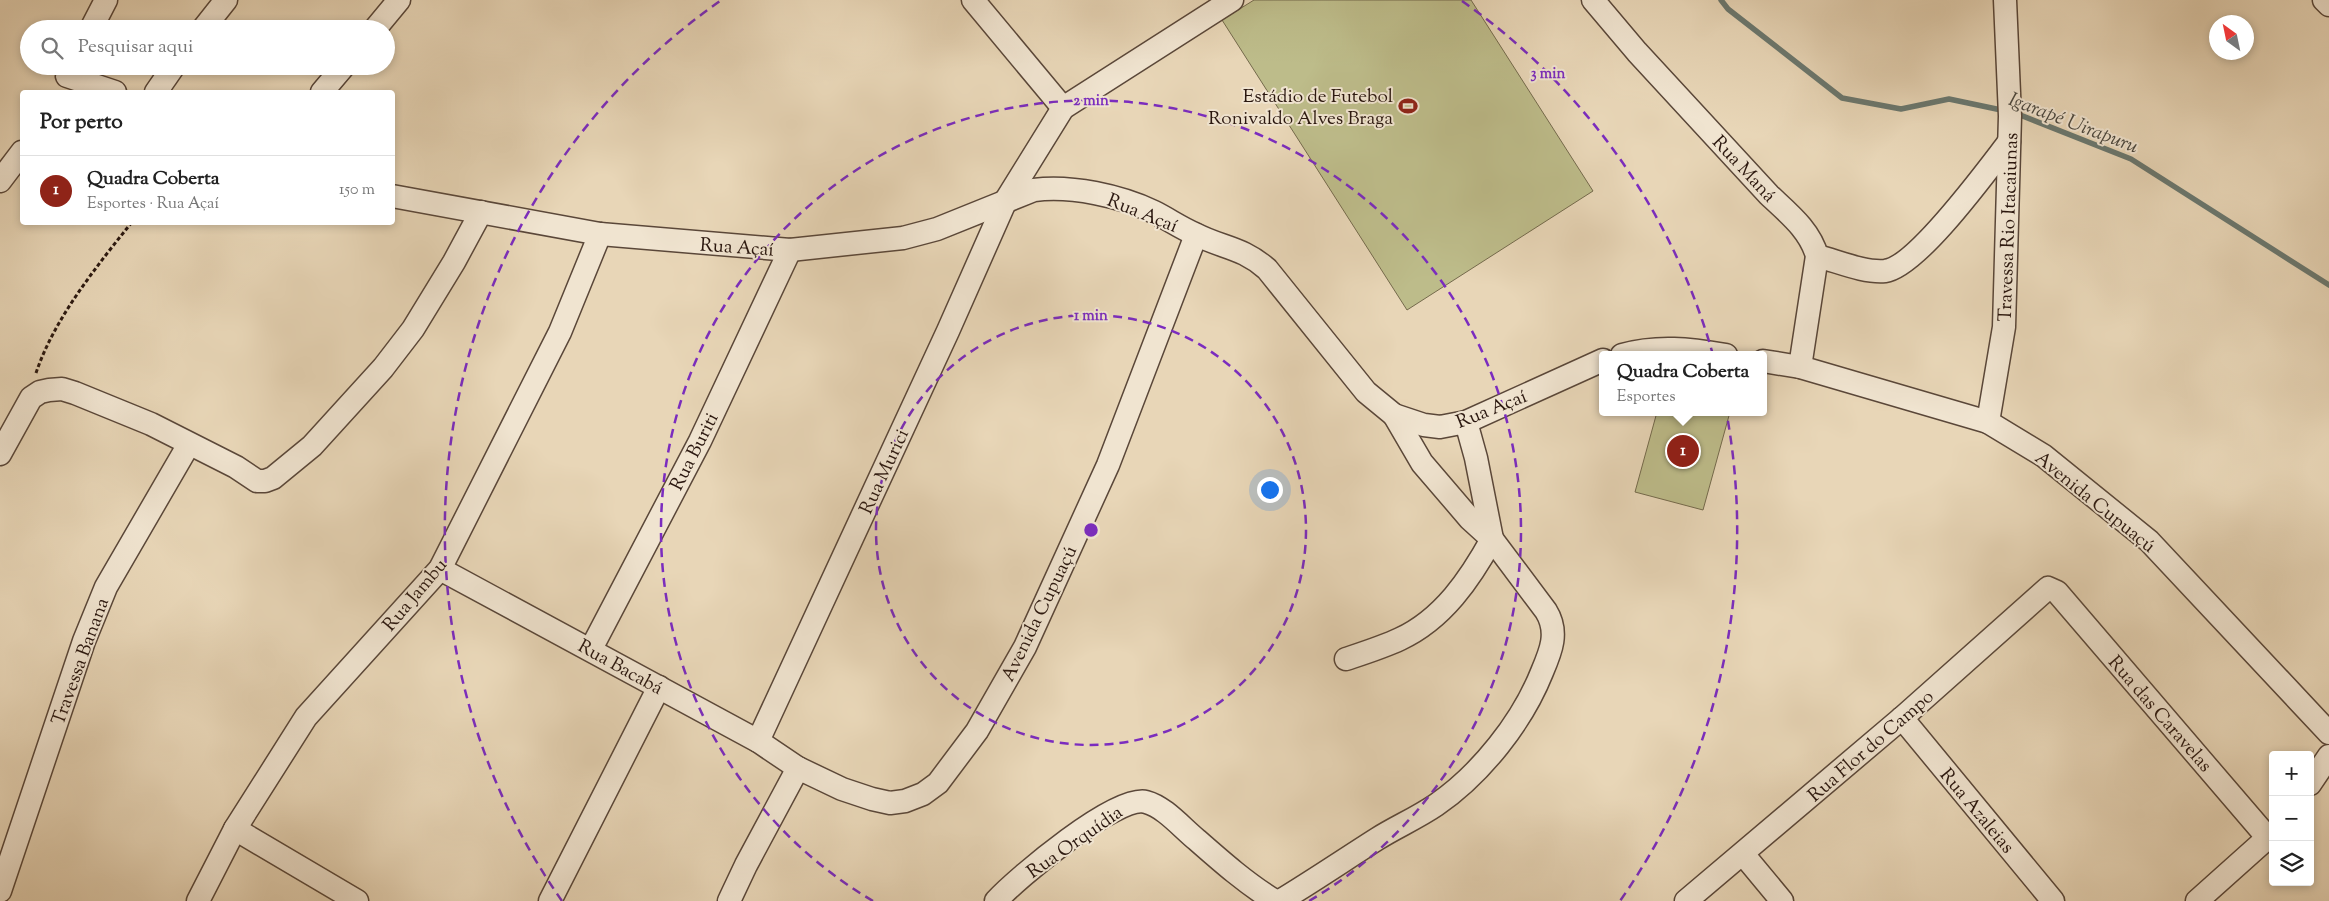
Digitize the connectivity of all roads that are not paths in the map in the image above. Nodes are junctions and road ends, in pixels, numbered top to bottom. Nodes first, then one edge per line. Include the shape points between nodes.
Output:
1 (106, 0) edge
2 (226, 0) edge
3 (399, 0) edge
4 (973, 0) edge
5 (1232, 0) edge
6 (1593, 0) edge
7 (2006, 0) edge
8 (2324, 0) edge
9 (2329, 5) edge
10 (96, 20) edge
11 (210, 20) edge
12 (382, 20) edge
13 (168, 75) edge
14 (336, 75) edge
15 (66, 78) edge
16 (108, 90) edge
17 (157, 90) edge
18 (324, 90) edge
19 (1062, 108) junction
20 (2010, 142) junction
21 (20, 155) edge
22 (0, 181) edge
23 (395, 197) edge
24 (1006, 200) junction
25 (481, 212) junction
26 (600, 234) junction
27 (1196, 235) junction
28 (790, 250) junction
29 (1817, 256) junction
30 (1645, 351) edge
31 (1703, 351) edge
32 (1599, 362) edge
33 (1767, 362) edge
34 (1800, 367) junction
35 (1394, 415) junction
36 (1466, 422) junction
37 (1988, 422) junction
38 (189, 444) junction
39 (0, 454) edge
40 (1492, 539) junction
41 (440, 569) junction
42 (2052, 588) joint
43 (591, 649) junction
44 (1346, 659) dead end
45 (659, 687) junction
46 (1902, 718) junction
47 (2329, 733) edge
48 (758, 740) junction
49 (2329, 756) edge
50 (798, 768) junction
51 (2314, 778) edge
52 (235, 829) junction
53 (2269, 834) edge
54 (2269, 838) edge
55 (1743, 854) junction
56 (0, 891) edge
57 (198, 901) edge
58 (357, 901) edge
59 (550, 901) edge
60 (729, 901) edge
61 (996, 901) edge
62 (1275, 901) edge
63 (1280, 901) edge
64 (1686, 901) edge
65 (1782, 901) edge
66 (2053, 901) edge
67 (2197, 901) edge

1 - 10 street
2 - 11 street
3 - 12 street
4 - 19 street
5 - 19 street
6 - 29 street, Rua Maná via 1643,59 1796,222 1814,246
7 - 20 street, Travessa Rio Itacaiunas
8 - 9 street
13 - 17 street
14 - 18 street
15 - 16 street
19 - 24 street, Rua Murici
20 - 29 street via 1919,251 1900,264 1885,271
20 - 37 street, Travessa Rio Itacaiunas via 2004,327
21 - 22 street
23 - 25 street, Rua Açaí
24 - 27 street, Rua Açaí via 1051,188 1102,194 1152,211
24 - 28 street, Rua Açaí via 937,229 903,238
24 - 48 street, Rua Murici
25 - 26 street, Rua Açaí
25 - 38 street via 413,329 383,368 312,446 288,467 274,478 257,481
26 - 28 street, Rua Açaí
26 - 41 street, Rua Jambu via 560,332
27 - 35 street, Rua Açaí via 1244,252 1267,269 1366,392
27 - 50 street, Avenida Cupuaçú via 1108,465 1025,647 978,731 938,783 905,801 872,799
28 - 43 street, Rua Buriti via 700,441
29 - 34 street
30 - 31 street via 1686,348
32 - 36 street, Rua Açaí
33 - 34 street
34 - 37 street, Avenida Cupuaçú
35 - 36 street, Rua Açaí via 1424,426 1440,427
35 - 40 street via 1422,463 1470,519
36 - 40 street
37 - 47 street, Avenida Cupuaçú via 2044,456 2149,540
38 - 39 street via 119,410 62,389 40,392 31,398
38 - 56 street, Travessa Banana via 106,587 84,641
40 - 44 street via 1465,584 1428,622 1401,639
40 - 63 street via 1552,620 1553,642 1533,692 1490,755 1464,782 1436,804
41 - 43 street, Rua Bacabá
41 - 52 street, Rua Jambu via 306,717
42 - 46 street, Rua Flor do Campo via 2045,590
42 - 53 street, Rua das Caravelas
43 - 45 street, Rua Bacabá
45 - 48 street, Rua Bacabá
45 - 59 street
46 - 55 street, Rua Flor do Campo
46 - 66 street, Rua Azaleias
48 - 50 street, Rua Bacabá
49 - 51 street
50 - 60 street
52 - 57 street, Rua Jambu
52 - 58 street
54 - 67 street
55 - 64 street, Rua Flor do Campo
55 - 65 street
61 - 62 street, Rua Orquídia via 1029,870 1084,829 1132,802 1145,802 1172,818 1258,891

